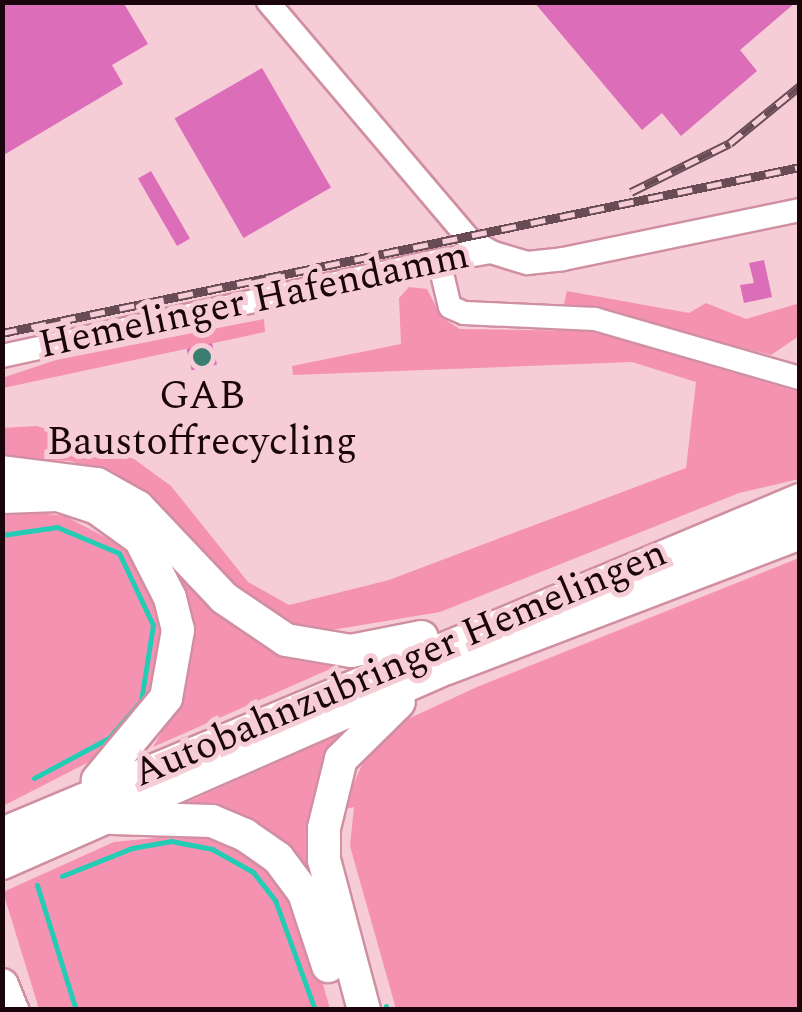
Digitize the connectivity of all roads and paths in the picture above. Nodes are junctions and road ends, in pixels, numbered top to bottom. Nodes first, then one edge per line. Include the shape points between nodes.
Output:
1 (268, 2) edge
2 (800, 210) edge
3 (491, 252) junction
4 (439, 261) junction
5 (2, 356) edge
6 (800, 378) edge
7 (2, 472) edge
8 (2, 497) edge
9 (800, 500) edge
10 (800, 533) edge
11 (486, 626) junction
12 (447, 668) junction
13 (90, 809) junction
14 (2, 834) edge
15 (2, 863) edge
16 (2, 985) edge
17 (12, 1010) edge
18 (341, 1010) edge
19 (364, 1010) edge

1 - 3 street via 468,238
2 - 3 street, Hemelinger Hafendamm via 563,259 526,263
3 - 4 street, Hemelinger Hafendamm
4 - 5 street, Hemelinger Hafendamm
4 - 6 street via 450,308 464,313 595,319
7 - 11 highway via 70,476 138,507 224,598 286,640 351,651
8 - 13 highway via 58,495 116,520 156,560 174,614 177,666 166,698
9 - 11 highway, Autobahnzubringer Hemelingen
10 - 12 highway, Autobahnzubringer Hemelingen
11 - 13 highway, Autobahnzubringer Hemelingen
12 - 13 highway, Autobahnzubringer Hemelingen
12 - 19 highway via 358,734 331,786 324,860
13 - 14 highway, Autobahnzubringer Hemelingen
13 - 15 highway, Autobahnzubringer Hemelingen
13 - 18 highway via 212,821 278,858 304,893
16 - 17 highway

